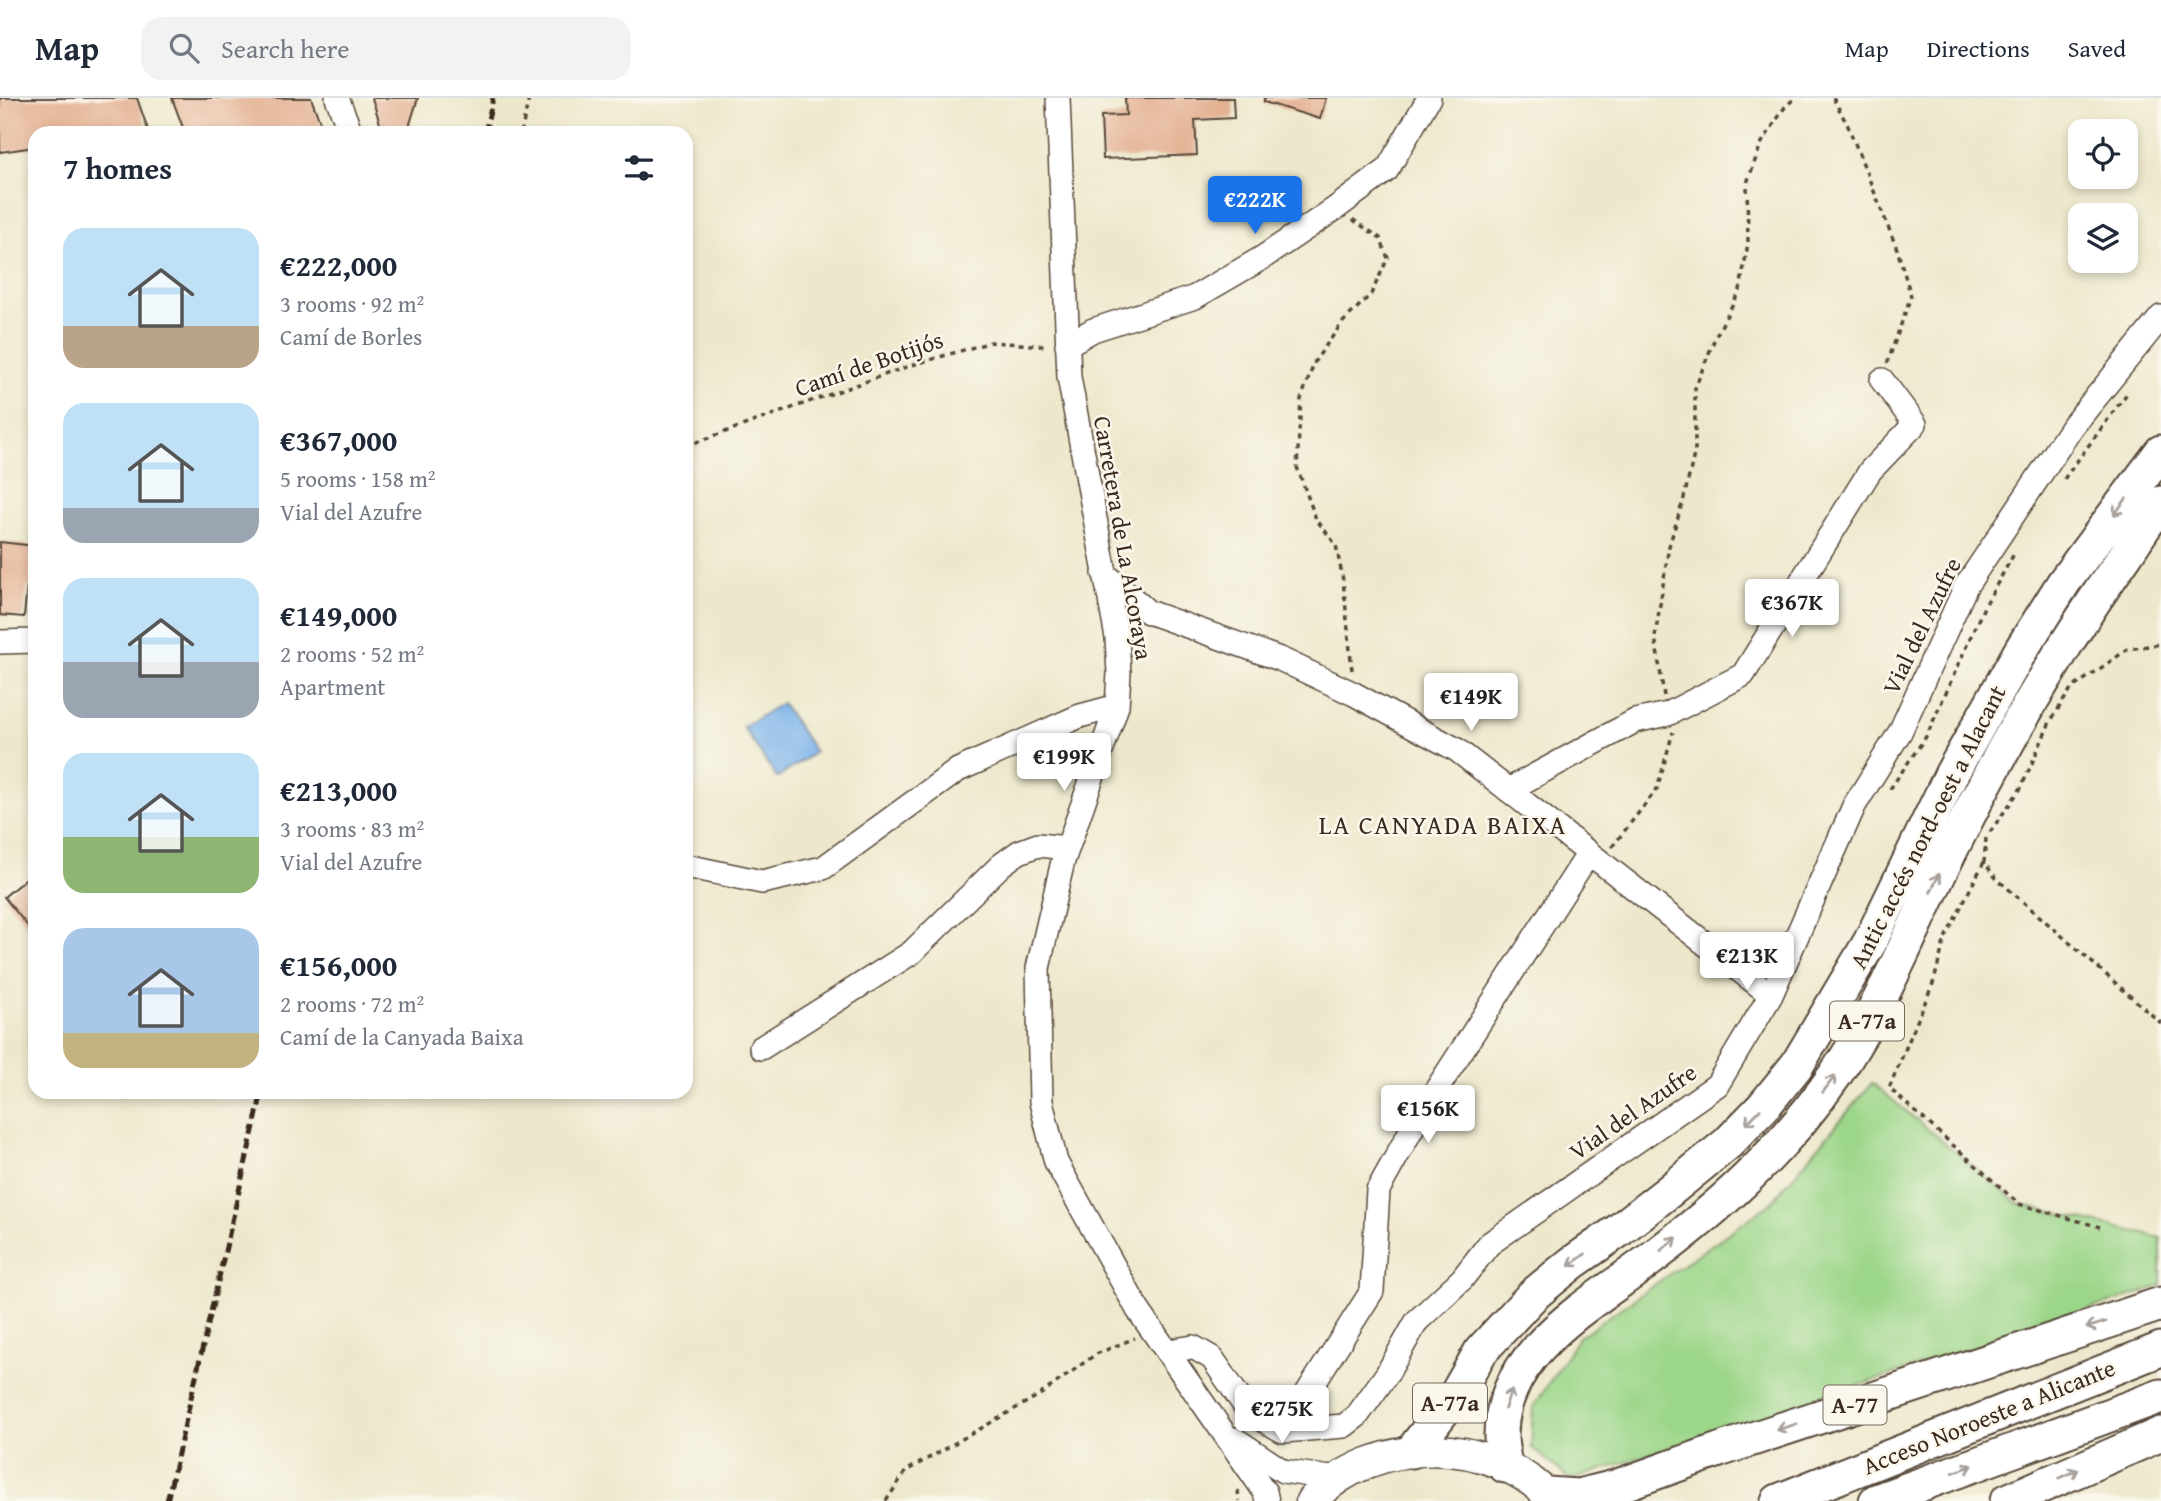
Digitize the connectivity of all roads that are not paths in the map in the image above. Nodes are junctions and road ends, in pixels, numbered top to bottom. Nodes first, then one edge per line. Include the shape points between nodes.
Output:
1 (337, 98) edge
2 (1058, 98) edge
3 (1429, 98) edge
4 (348, 126) edge
5 (2161, 317) edge
6 (1067, 345) junction
7 (1882, 380) road end
8 (2161, 452) edge
9 (2161, 503) edge
10 (1104, 573) junction
11 (28, 641) edge
12 (0, 642) edge
13 (1116, 706) junction
14 (1508, 790) junction
15 (1068, 848) junction
16 (1595, 858) junction
17 (693, 867) edge
18 (1770, 995) junction
19 (761, 1048) dead end
20 (2161, 1304) edge
21 (2161, 1349) edge
22 (1169, 1351) junction
23 (2161, 1396) edge
24 (1221, 1429) junction
25 (1283, 1431) junction
26 (2161, 1434) edge
27 (1412, 1451) junction
28 (1505, 1466) junction
29 (1337, 1479) junction
30 (1550, 1498) edge
31 (1268, 1501) edge
32 (1311, 1501) edge
33 (1778, 1501) edge
34 (1876, 1501) edge
35 (2007, 1501) edge

1 - 4 street
2 - 6 street, Carretera de La Alcoraya
3 - 6 street via 1387,170 1336,208 1195,297 1093,330
5 - 18 street, Vial del Azufre via 2072,427 1966,586 1900,732 1854,806
6 - 10 street, Carretera de La Alcoraya
7 - 14 street via 1915,424 1870,471 1743,675 1668,714 1635,722
8 -> 27 highway, Antic accés nord-oest a Alacant / A-77a via 2064,582 2021,650 1952,773 1870,942 1797,1065 1728,1143 1533,1294 1481,1351 1446,1410
28 -> 9 highway, Antic accés nord-oest a Alacant / A-77a via 1504,1407 1530,1357 1571,1316 1723,1201 1783,1143 1835,1076 1899,962 2011,732 2088,608
10 - 13 street, Carretera de La Alcoraya via 1117,638
10 - 14 street via 1148,612 1280,659 1354,694 1457,750
11 - 12 street
13 - 15 street, Carretera de La Alcoraya
13 - 17 street via 1080,716 958,770 823,868 762,882
14 - 16 street
15 - 19 street via 1038,845 1019,852 911,953
15 - 22 street, Carretera de La Alcoraya via 1038,968 1041,1102 1056,1162 1138,1310
16 - 18 street
16 - 25 street via 1415,1123 1378,1190 1372,1291
18 - 25 street, Vial del Azufre via 1717,1086 1489,1244 1462,1279 1417,1321 1357,1416 1344,1426
20 -> 30 highway, A-77 via 1615,1487
21 - 33 highway, Acceso Noroeste a Alicante / A-77
22 - 24 street, Carretera de La Alcoraya
22 - 25 street via 1193,1348 1212,1358 1249,1412
34 -> 23 highway, Acceso Noroeste a Alicante
24 - 29 street via 1283,1471
24 - 31 street, Carretera de La Alcoraya
35 -> 26 highway
27 - 28 main road via 1460,1452
27 - 29 main road via 1360,1465
28 - 30 main road
29 - 32 main road

